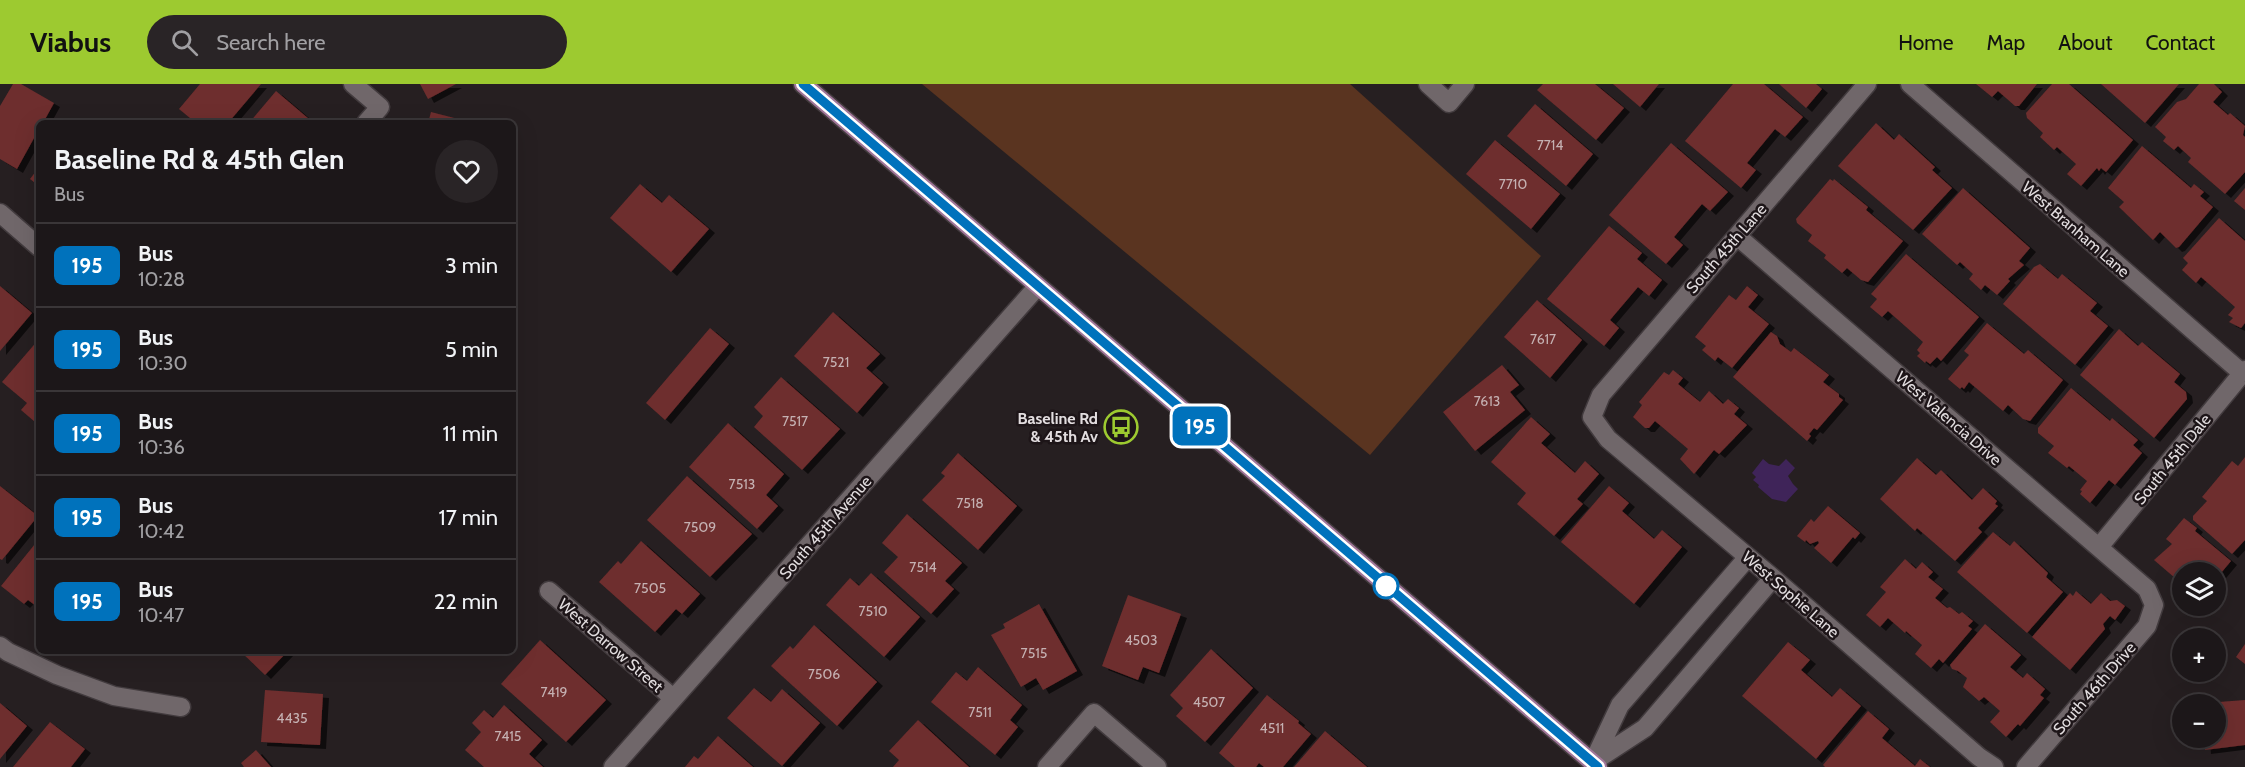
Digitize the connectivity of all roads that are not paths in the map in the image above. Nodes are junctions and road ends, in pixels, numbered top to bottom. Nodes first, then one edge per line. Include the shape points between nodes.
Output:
1 (352, 84) edge
2 (803, 84) edge
3 (1428, 84) edge
4 (1466, 84) edge
5 (1867, 84) edge
6 (1910, 84) edge
7 (369, 120) edge
8 (0, 213) edge
9 (1737, 236) junction
10 (36, 243) edge
11 (1037, 286) junction
12 (2244, 372) edge
13 (1592, 417) joint
14 (2099, 547) junction
15 (1748, 556) junction
16 (1773, 578) junction
17 (549, 591) dead end
18 (2154, 605) joint
19 (1681, 635) junction
20 (0, 646) edge
21 (1705, 657) junction
22 (673, 698) junction
23 (181, 707) dead end
24 (1595, 765) edge
25 (613, 767) edge
26 (1047, 767) edge
27 (1157, 767) edge
28 (1994, 767) edge
29 (2026, 767) edge

1 - 7 street via 380,107
2 - 11 main road
3 - 4 street via 1449,103
5 - 9 street, South 45th Lane
6 - 12 street, West Branham Lane
8 - 10 street
9 - 13 street, South 45th Lane via 1601,395
9 - 14 street, West Valencia Drive
11 - 22 street, South 45th Avenue
11 - 24 main road
12 - 14 street, South 45th Dale
13 - 15 street, West Sophie Lane via 1608,438
14 - 18 street, West Valencia Drive via 2147,590
15 - 16 street, West Sophie Lane
15 - 19 street
16 - 21 street
16 - 28 street, West Sophie Lane
17 - 22 street, West Darrow Street
18 - 29 street, South 46th Drive via 2147,626
19 - 21 street
19 - 24 street via 1620,705
20 - 23 street via 57,675 114,696
21 - 24 street via 1644,728
22 - 25 street, South 45th Avenue
26 - 27 street via 1094,713

